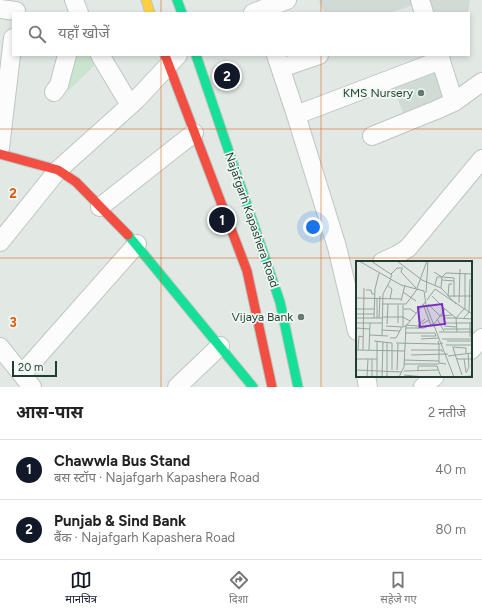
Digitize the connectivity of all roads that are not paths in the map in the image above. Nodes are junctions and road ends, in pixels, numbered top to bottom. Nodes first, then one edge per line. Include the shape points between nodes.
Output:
1 (146, 0) edge
2 (177, 0) edge
3 (288, 0) edge
4 (420, 0) edge
5 (258, 9) edge
6 (150, 12) edge
7 (182, 12) edge
8 (424, 12) edge
9 (8, 49) edge
10 (67, 56) edge
11 (101, 56) edge
12 (196, 56) edge
13 (312, 56) edge
14 (170, 58) edge
15 (440, 58) edge
16 (278, 61) edge
17 (482, 82) edge
18 (54, 92) dead end
19 (454, 102) junction
20 (130, 105) junction
21 (2, 109) edge
22 (296, 115) junction
23 (194, 133) junction
24 (372, 136) dead end
25 (0, 148) edge
26 (0, 154) edge
27 (482, 159) edge
28 (58, 170) junction
29 (100, 207) junction
30 (0, 242) edge
31 (136, 244) junction
32 (384, 261) edge
33 (350, 268) edge
34 (356, 322) edge
35 (482, 338) edge
36 (220, 346) junction
37 (472, 349) edge
38 (1, 350) edge
39 (366, 377) edge
40 (434, 377) edge
41 (27, 381) edge
42 (177, 387) edge
43 (253, 387) edge
44 (272, 387) edge
45 (298, 387) edge
46 (368, 387) edge
47 (423, 387) edge

1 - 6 main road
2 - 7 main road
3 - 5 street
4 - 8 street
9 - 21 street
10 - 18 street via 59,84
11 - 20 street
12 - 45 main road, Najafgarh Kapashera Road via 280,302
13 - 16 street
14 - 20 street
14 - 23 main road, Najafgarh Kapashera Road
15 - 19 street
15 - 22 street
16 - 22 street
17 - 19 street
19 - 24 street
20 - 28 street
21 - 25 street
22 - 33 street
23 - 29 street
23 - 44 main road, Najafgarh Kapashera Road via 247,271
26 - 28 main road
27 - 32 street via 408,248
28 - 29 main road via 76,182
28 - 30 street
29 - 31 main road
31 - 36 main road
31 - 41 street
33 - 34 street
35 - 37 street
36 - 42 street
36 - 43 main road
38 - 41 street
39 - 46 street
40 - 47 street

